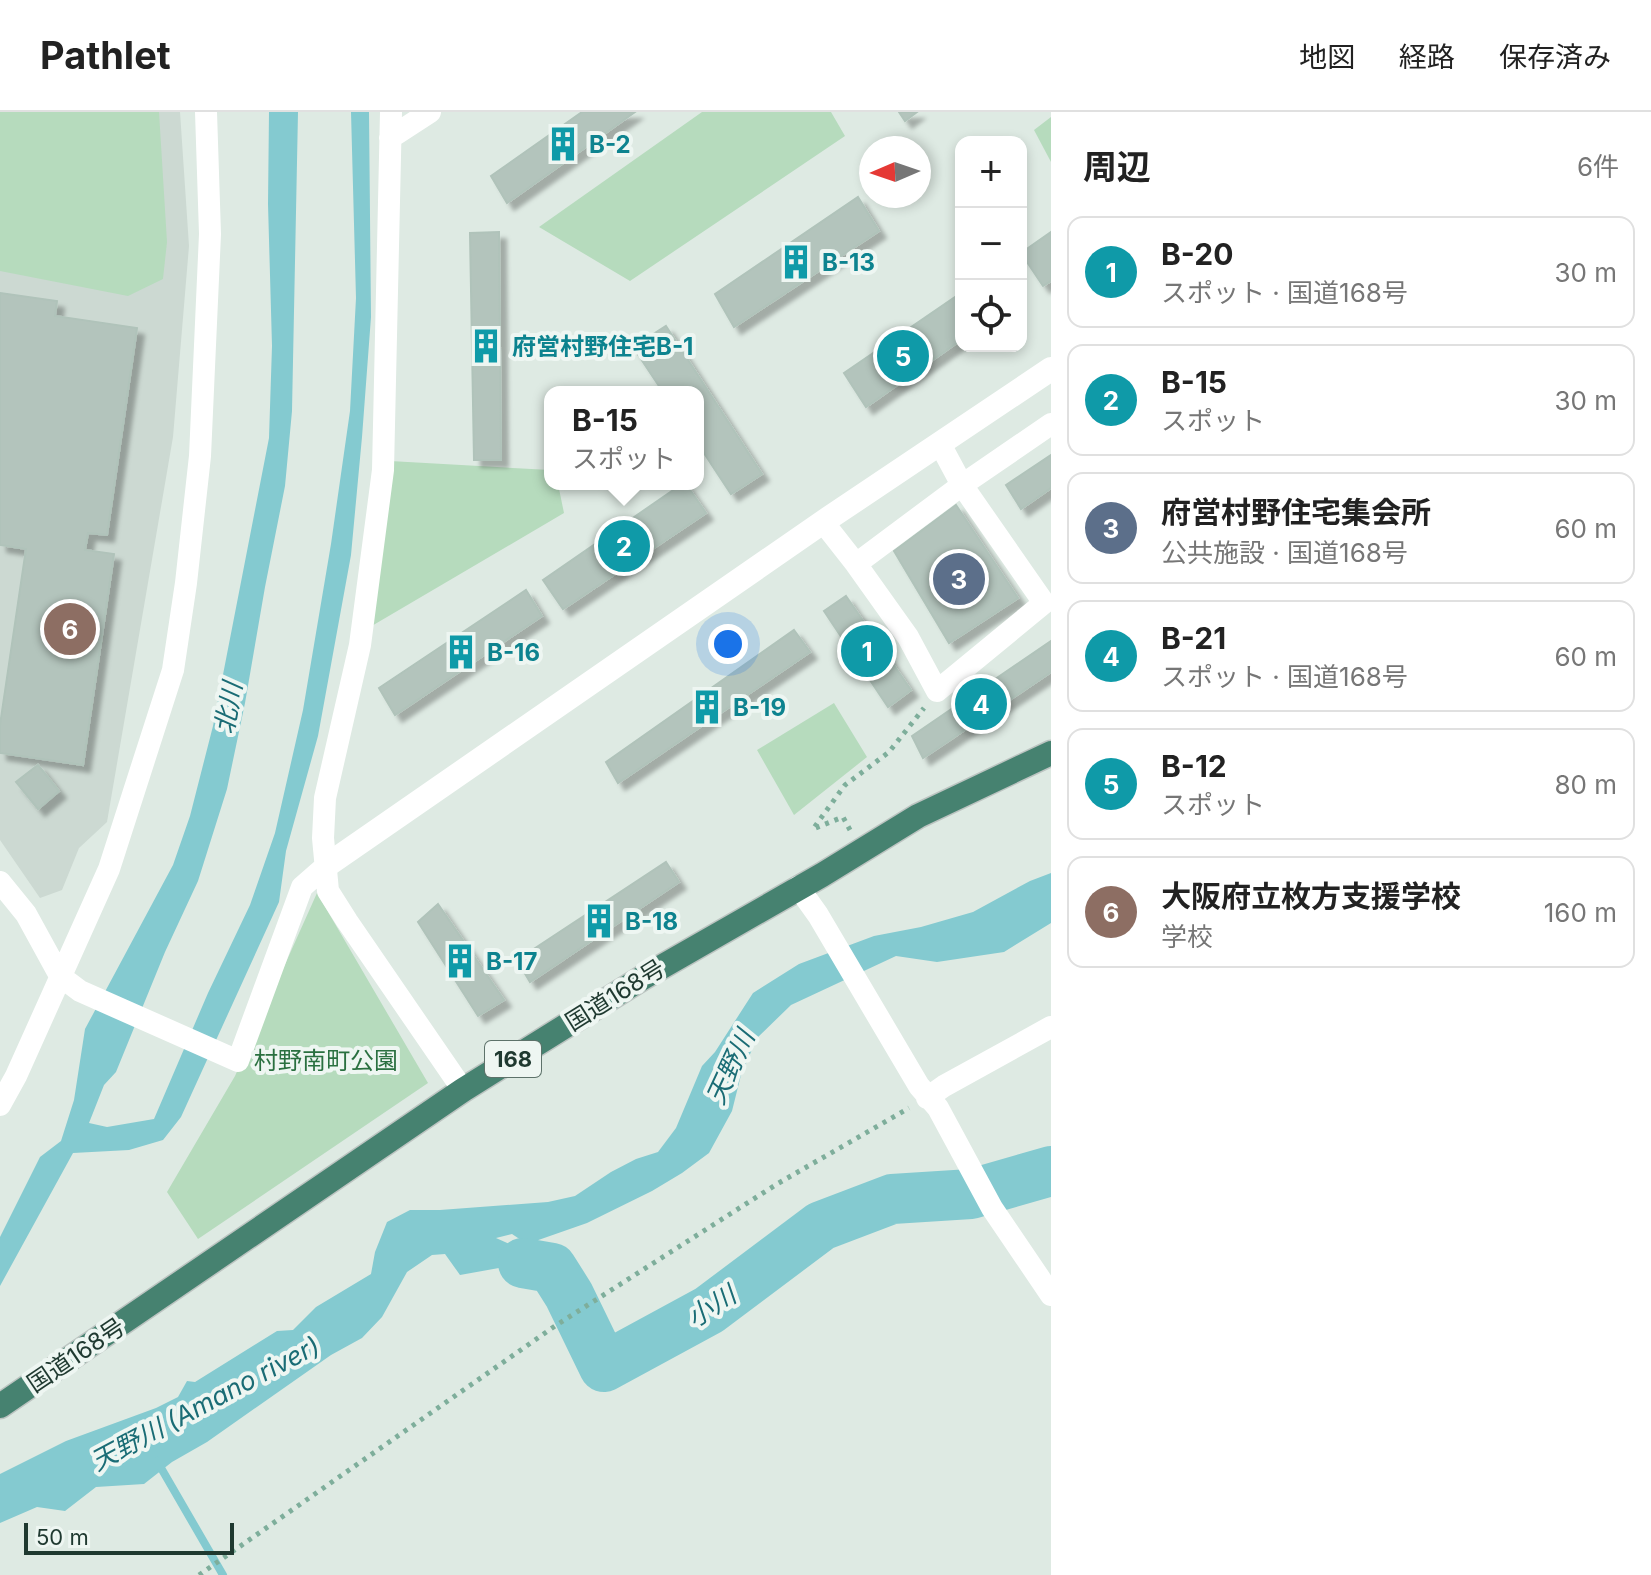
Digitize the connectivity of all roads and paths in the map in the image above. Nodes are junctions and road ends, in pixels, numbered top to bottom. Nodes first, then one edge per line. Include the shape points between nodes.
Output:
1 (206, 112) edge
2 (391, 112) edge
3 (430, 112) edge
4 (390, 138) junction
5 (1051, 369) edge
6 (1051, 424) edge
7 (940, 444) junction
8 (962, 485) junction
9 (823, 522) junction
10 (856, 564) junction
11 (937, 691) junction
12 (1051, 753) edge
13 (840, 835) dead end
14 (326, 866) junction
15 (0, 882) edge
16 (798, 887) junction
17 (60, 976) junction
18 (1051, 1027) edge
19 (8, 1078) edge
20 (463, 1090) junction
21 (923, 1092) junction
22 (0, 1105) edge
23 (1051, 1295) edge
24 (0, 1406) edge
25 (211, 1567) junction
26 (199, 1575) edge
27 (206, 1575) edge

1 - 17 street via 210,234 200,456 173,670 109,869
2 - 4 street
3 - 4 street
4 - 14 street via 383,470 360,645 325,798
5 - 7 street
6 - 8 street
7 - 8 street
7 - 9 street
8 - 10 street
8 - 11 street via 1044,603
9 - 10 street
9 - 14 street
10 - 11 street via 908,637
11 - 13 path via 889,752 845,785 813,829 843,817 851,829
12 - 16 highway, 国道168号 / 168 via 918,816
14 - 17 street via 302,887 238,1061 80,991
14 - 20 street via 328,891
15 - 17 street via 26,914
16 - 20 highway, 国道168号 / 168
16 - 21 street
17 - 19 street
18 - 21 street via 944,1086
19 - 22 street
20 - 24 highway, 国道168号 / 168
21 - 23 street via 938,1108 992,1208
21 - 25 path via 555,1326
25 - 26 path
25 - 27 path

